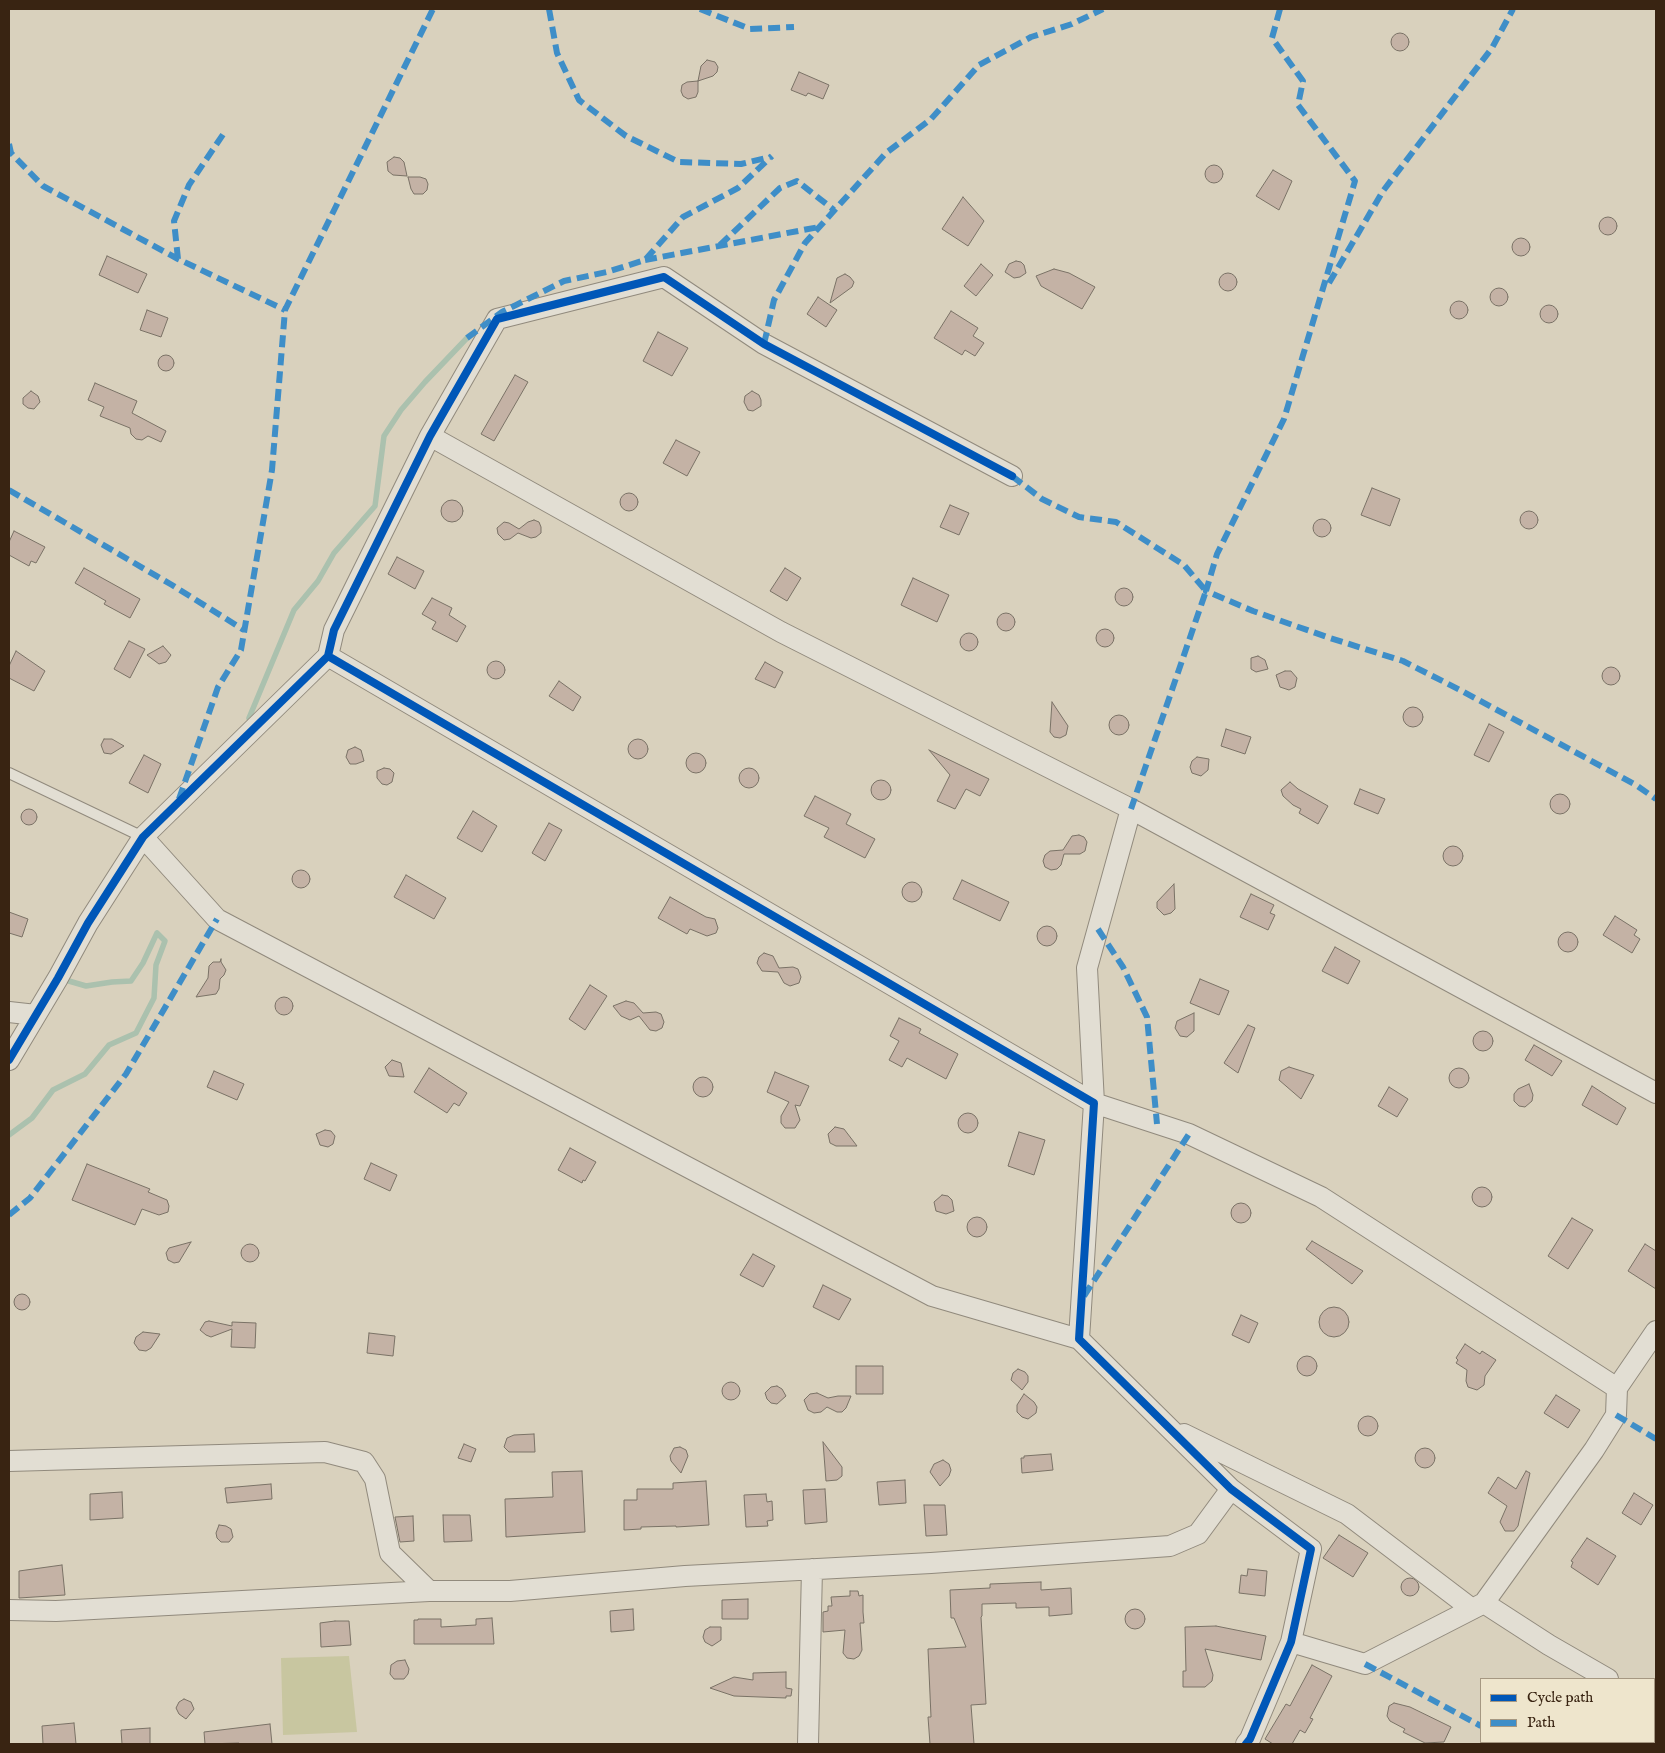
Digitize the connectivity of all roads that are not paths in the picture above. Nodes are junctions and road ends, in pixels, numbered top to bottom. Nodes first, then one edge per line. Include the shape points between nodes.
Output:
1 (430, 436) junction
2 (1012, 476) dead end
3 (328, 656) junction
4 (9, 773) edge
5 (1131, 810) junction
6 (143, 836) junction
7 (9, 1012) edge
8 (36, 1015) junction
9 (9, 1060) edge
10 (1656, 1093) edge
11 (1094, 1103) junction
12 (1656, 1331) edge
13 (1079, 1339) junction
14 (1617, 1388) junction
15 (1168, 1427) junction
16 (9, 1461) edge
17 (1231, 1488) junction
18 (812, 1569) junction
19 (429, 1591) junction
20 (1478, 1606) junction
21 (9, 1610) edge
22 (1292, 1642) junction
23 (1606, 1678) edge
24 (808, 1744) edge
25 (1246, 1744) edge

1 - 2 street via 497,319 664,277 764,344
1 - 3 street via 334,630
1 - 5 street via 781,632
3 - 6 street
3 - 11 street
4 - 6 lane
5 - 10 street
5 - 11 street via 1087,968
6 - 8 street via 88,923
6 - 13 street via 217,919 226,924 932,1296
7 - 8 street
8 - 9 street
11 - 13 street
11 - 14 street via 1189,1134 1321,1197
12 - 14 street
13 - 15 street
14 - 20 street via 1616,1415 1603,1436
15 - 17 street
15 - 20 street via 1347,1514
16 - 19 street via 325,1452 364,1462 375,1479 390,1552
17 - 18 street via 1198,1534 1170,1546
17 - 22 street via 1311,1548
18 - 19 street via 510,1591
18 - 24 street
19 - 21 street via 56,1611
20 - 22 street via 1365,1664
20 - 23 street
22 - 25 street

